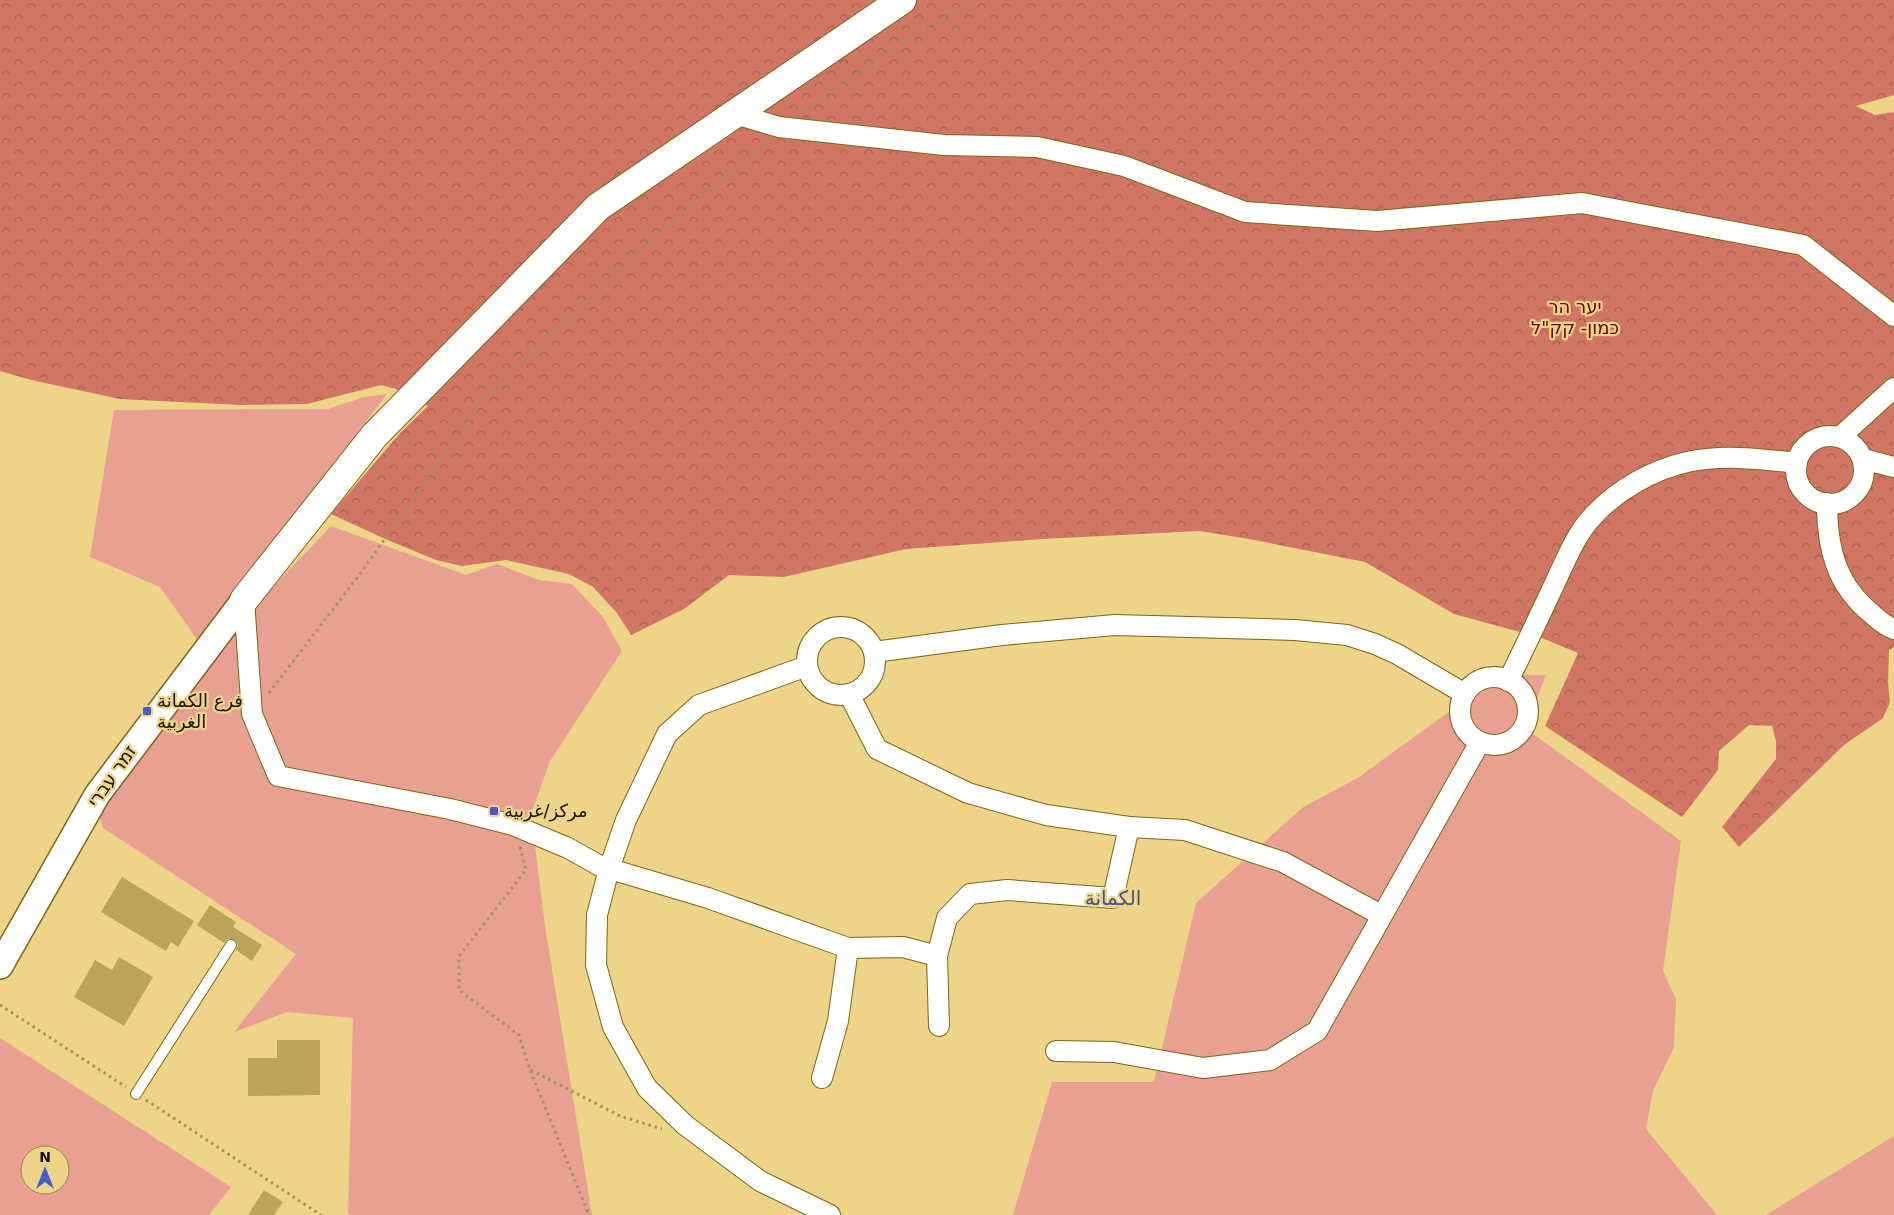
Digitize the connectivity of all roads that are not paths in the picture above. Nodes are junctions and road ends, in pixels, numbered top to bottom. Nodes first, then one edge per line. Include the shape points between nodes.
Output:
1 (902, 0) edge
2 (735, 114) junction
3 (1894, 316) edge
4 (1894, 388) edge
5 (1840, 437) junction
6 (1862, 459) junction
7 (1797, 463) junction
8 (1894, 467) edge
9 (1827, 503) junction
10 (244, 600) junction
11 (1894, 629) edge
12 (874, 652) junction
13 (807, 666) junction
14 (1508, 681) junction
15 (849, 694) junction
16 (1465, 694) junction
17 (1480, 742) junction
18 (1129, 826) junction
19 (609, 869) junction
20 (1381, 915) junction
21 (231, 944) dead end
22 (848, 948) junction
23 (938, 956) junction
24 (0, 966) edge
25 (939, 1026) dead end
26 (1056, 1051) dead end
27 (822, 1078) dead end
28 (136, 1094) road end
29 (830, 1215) edge

1 - 2 main road
2 - 3 street via 779,127 944,145 1037,147 1124,166 1245,212 1377,221 1582,203 1802,245
2 - 10 main road via 598,207 374,436
4 - 5 street
5 - 6 street via 1850,442
5 - 7 street via 1829,436 1813,441 1801,452
6 - 8 street
6 - 9 street via 1862,481 1857,491 1838,502
7 - 9 street via 1796,474 1806,494
7 - 14 street via 1751,458 1688,462 1632,484 1608,501 1573,544
9 - 11 street via 1827,533 1832,558 1842,578 1860,605
10 - 19 street via 252,714 278,776 450,809 513,825
10 - 24 street, זמר עברי via 97,795
12 - 13 street via 868,641 851,629 829,630 812,644
12 - 15 street via 873,673 867,682
12 - 16 street via 1002,635 1114,625 1295,630 1347,635 1375,644
13 - 15 street via 817,686 832,693
13 - 19 street via 699,705 667,734 626,820
14 - 16 street via 1482,680
14 - 17 street via 1526,701 1526,723 1507,742 1491,745
15 - 18 street via 877,749 968,793 1046,815
16 - 17 street via 1460,704 1460,716 1470,736
17 - 20 street
18 - 20 street via 1185,830 1283,862
18 - 23 street via 1113,898 1007,890 970,894 947,918
19 - 22 street via 708,898
19 - 29 street via 597,915 596,965 612,1027 647,1088 685,1125 760,1181
20 - 26 street via 1317,1032 1270,1060 1203,1068 1114,1052
21 - 28 lane
22 - 23 street via 903,947
22 - 27 street via 838,1022
23 - 25 street

